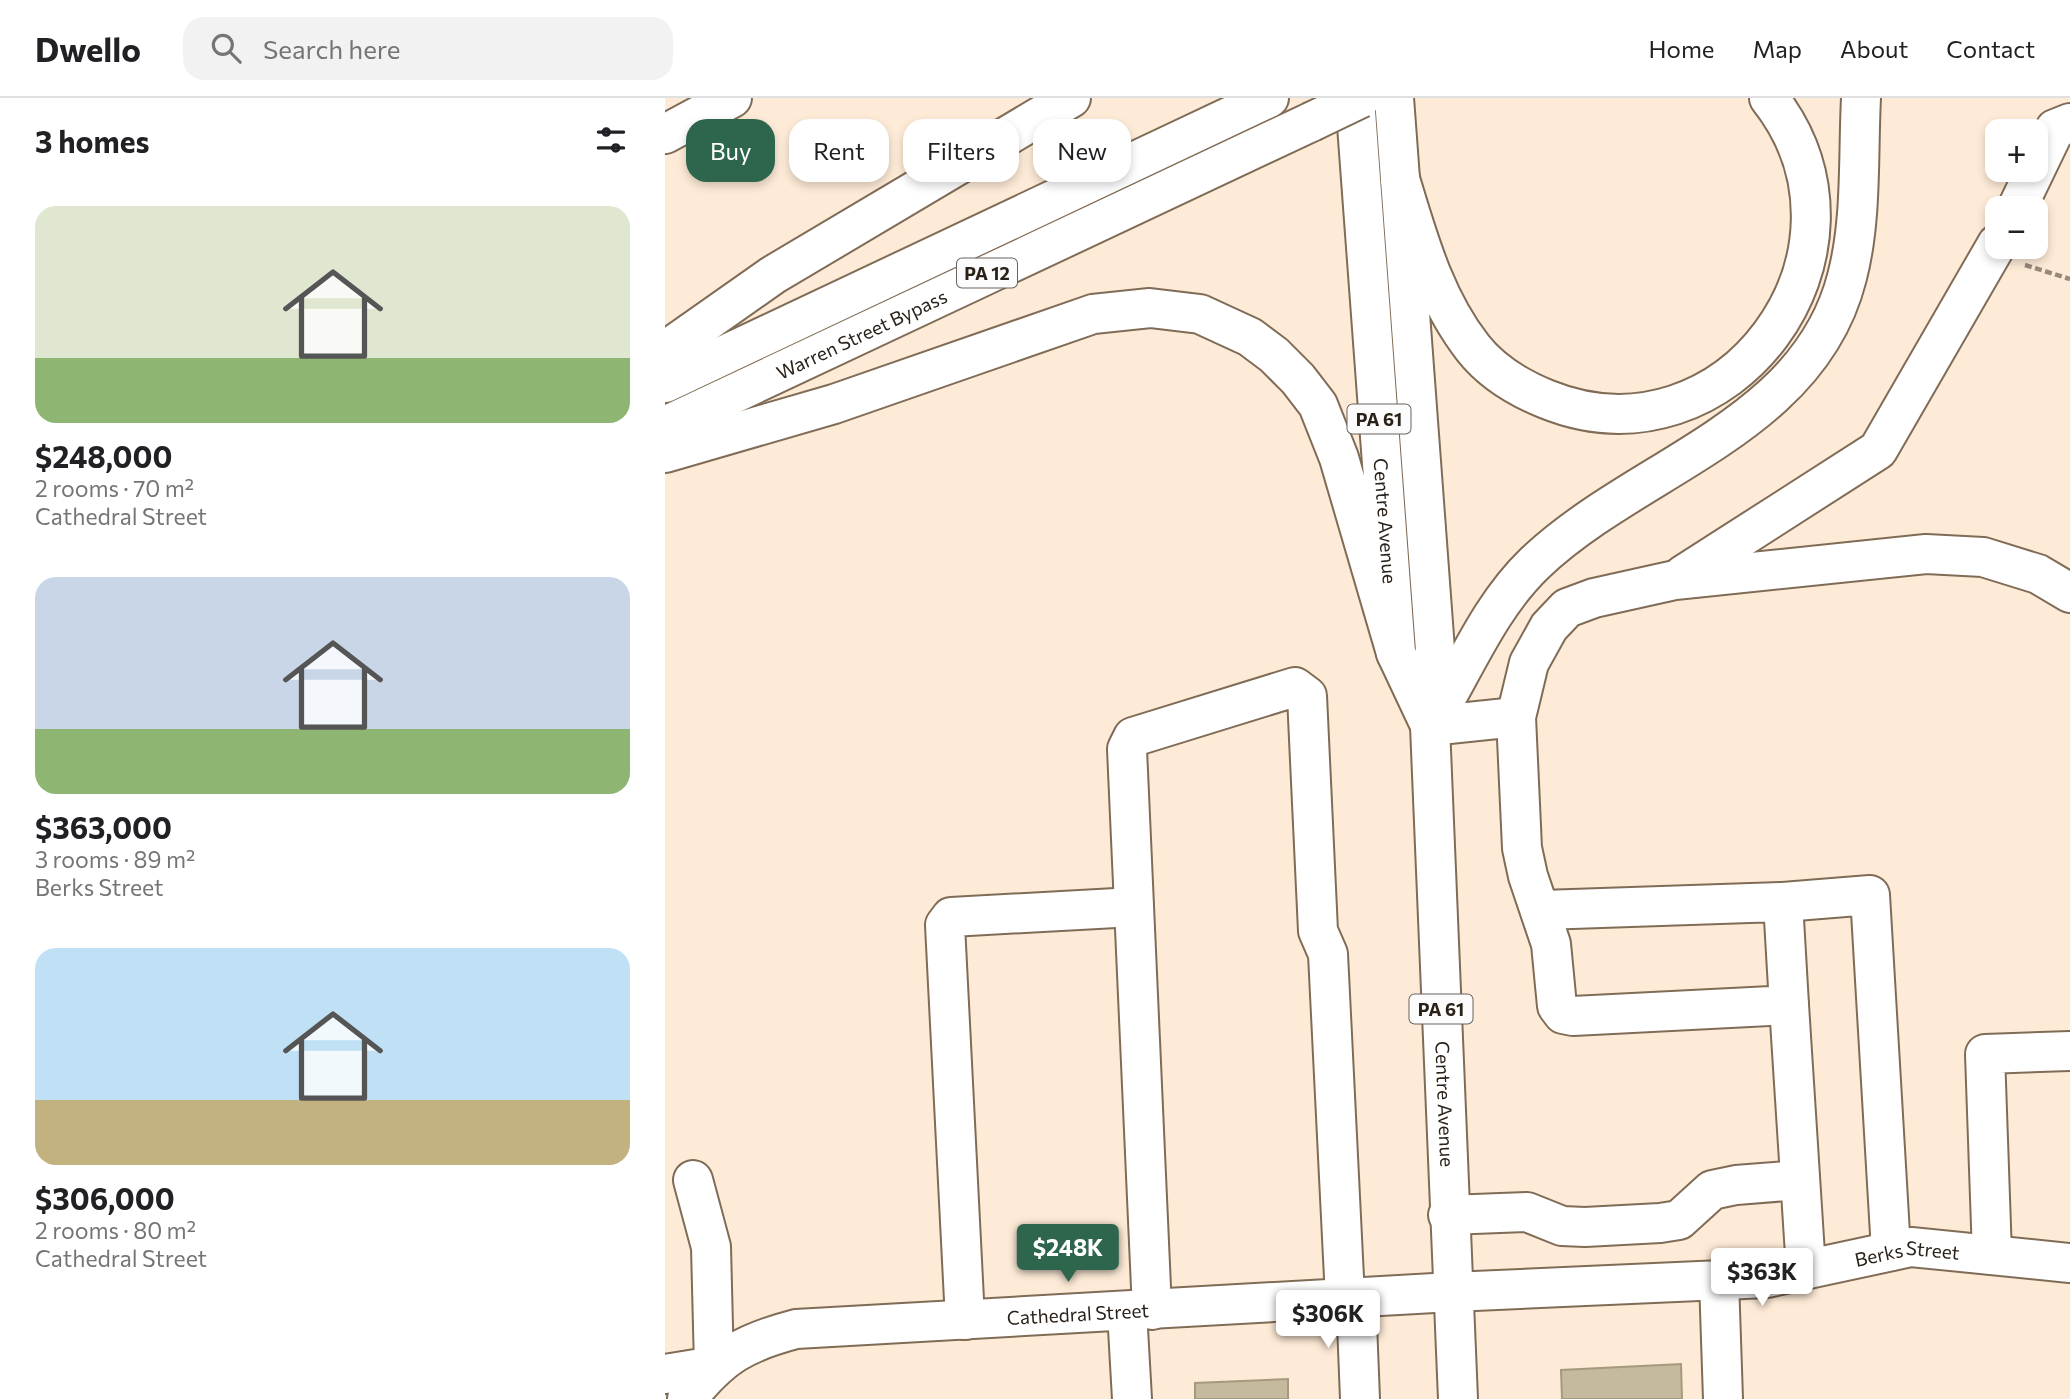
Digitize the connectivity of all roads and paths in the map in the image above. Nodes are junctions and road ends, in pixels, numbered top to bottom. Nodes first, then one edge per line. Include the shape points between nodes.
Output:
1 (732, 98) edge
2 (1071, 98) edge
3 (1269, 98) edge
4 (1355, 98) edge
5 (1361, 98) edge
6 (1394, 98) edge
7 (1769, 98) edge
8 (1861, 98) edge
9 (2070, 123) edge
10 (665, 134) edge
11 (1400, 179) junction
12 (2023, 196) edge
13 (1988, 259) edge
14 (2019, 259) edge
15 (2070, 279) edge
16 (665, 351) edge
17 (665, 383) edge
18 (665, 426) edge
19 (665, 453) edge
20 (1675, 580) junction
21 (2070, 593) edge
22 (1396, 653) junction
23 (1516, 717) junction
24 (1430, 726) junction
25 (1783, 902) junction
26 (1134, 907) junction
27 (1542, 910) junction
28 (1789, 1005) junction
29 (2070, 1051) edge
30 (693, 1180) dead end
31 (1800, 1180) junction
32 (1448, 1215) junction
33 (1562, 1226) junction
34 (1891, 1251) junction
35 (1991, 1255) junction
36 (2070, 1263) edge
37 (1806, 1270) junction
38 (1719, 1280) junction
39 (1565, 1287) junction
40 (1452, 1292) junction
41 (1350, 1298) junction
42 (1139, 1310) junction
43 (965, 1320) junction
44 (714, 1366) junction
45 (665, 1374) edge
46 (687, 1399) edge
47 (1132, 1399) edge
48 (1360, 1399) edge
49 (1458, 1399) edge
50 (1723, 1399) edge

1 - 10 main road
2 - 16 main road via 773,275
3 - 17 main road, Warren Street Bypass / PA 12
4 - 22 main road, Centre Avenue / PA 61
5 - 18 main road, Warren Street Bypass / PA 12, bridge
6 - 11 main road, Centre Avenue / PA 61
7 - 11 main road via 1794,138 1809,191 1811,229 1800,284 1784,318 1749,361 1711,388 1667,406 1630,412 1575,408 1522,388 1491,366 1474,350 1445,305 1420,246
8 - 24 main road via 1848,276 1832,319 1809,358 1761,408 1581,526 1533,565 1494,613
9 - 12 main road via 2055,129
11 - 24 main road, Centre Avenue / PA 61 via 1435,650
13 - 20 main road via 1878,450
14 - 15 path
19 - 22 main road via 834,404 1093,314 1150,308 1200,314 1266,349 1318,405 1339,458
20 - 21 main road via 1926,554 1983,557 2039,574
20 - 23 main road via 1567,608 1549,626 1529,663
22 - 24 main road, Centre Avenue / PA 61
23 - 24 main road
23 - 27 main road via 1522,848
24 - 32 main road, Centre Avenue / PA 61
25 - 27 main road
25 - 28 main road
25 - 34 main road via 1870,895
26 - 41 main road via 1127,749 1133,737 1295,687 1307,696 1318,931 1328,954
26 - 42 main road
26 - 43 main road via 951,917 945,925
27 - 28 main road via 1551,944 1555,997 1563,1014
28 - 31 main road
29 - 35 main road via 1985,1055
30 - 44 main road via 711,1247
31 - 33 main road via 1712,1190 1679,1220
31 - 37 main road
32 - 33 main road via 1527,1212
32 - 40 main road, Centre Avenue / PA 61
33 - 39 main road
34 - 35 main road, Berks Street via 1910,1247
34 - 37 main road, Berks Street
35 - 36 main road, Berks Street
37 - 38 main road, Berks Street
38 - 39 main road, Berks Street
38 - 50 main road
39 - 40 main road, Berks Street
40 - 41 main road, Cathedral Street
40 - 49 main road, Centre Avenue / PA 61
41 - 42 main road, Cathedral Street
41 - 48 main road
42 - 43 main road, Cathedral Street
42 - 47 main road
43 - 44 main road, Cathedral Street via 796,1329 759,1339
44 - 45 main road
44 - 46 main road

